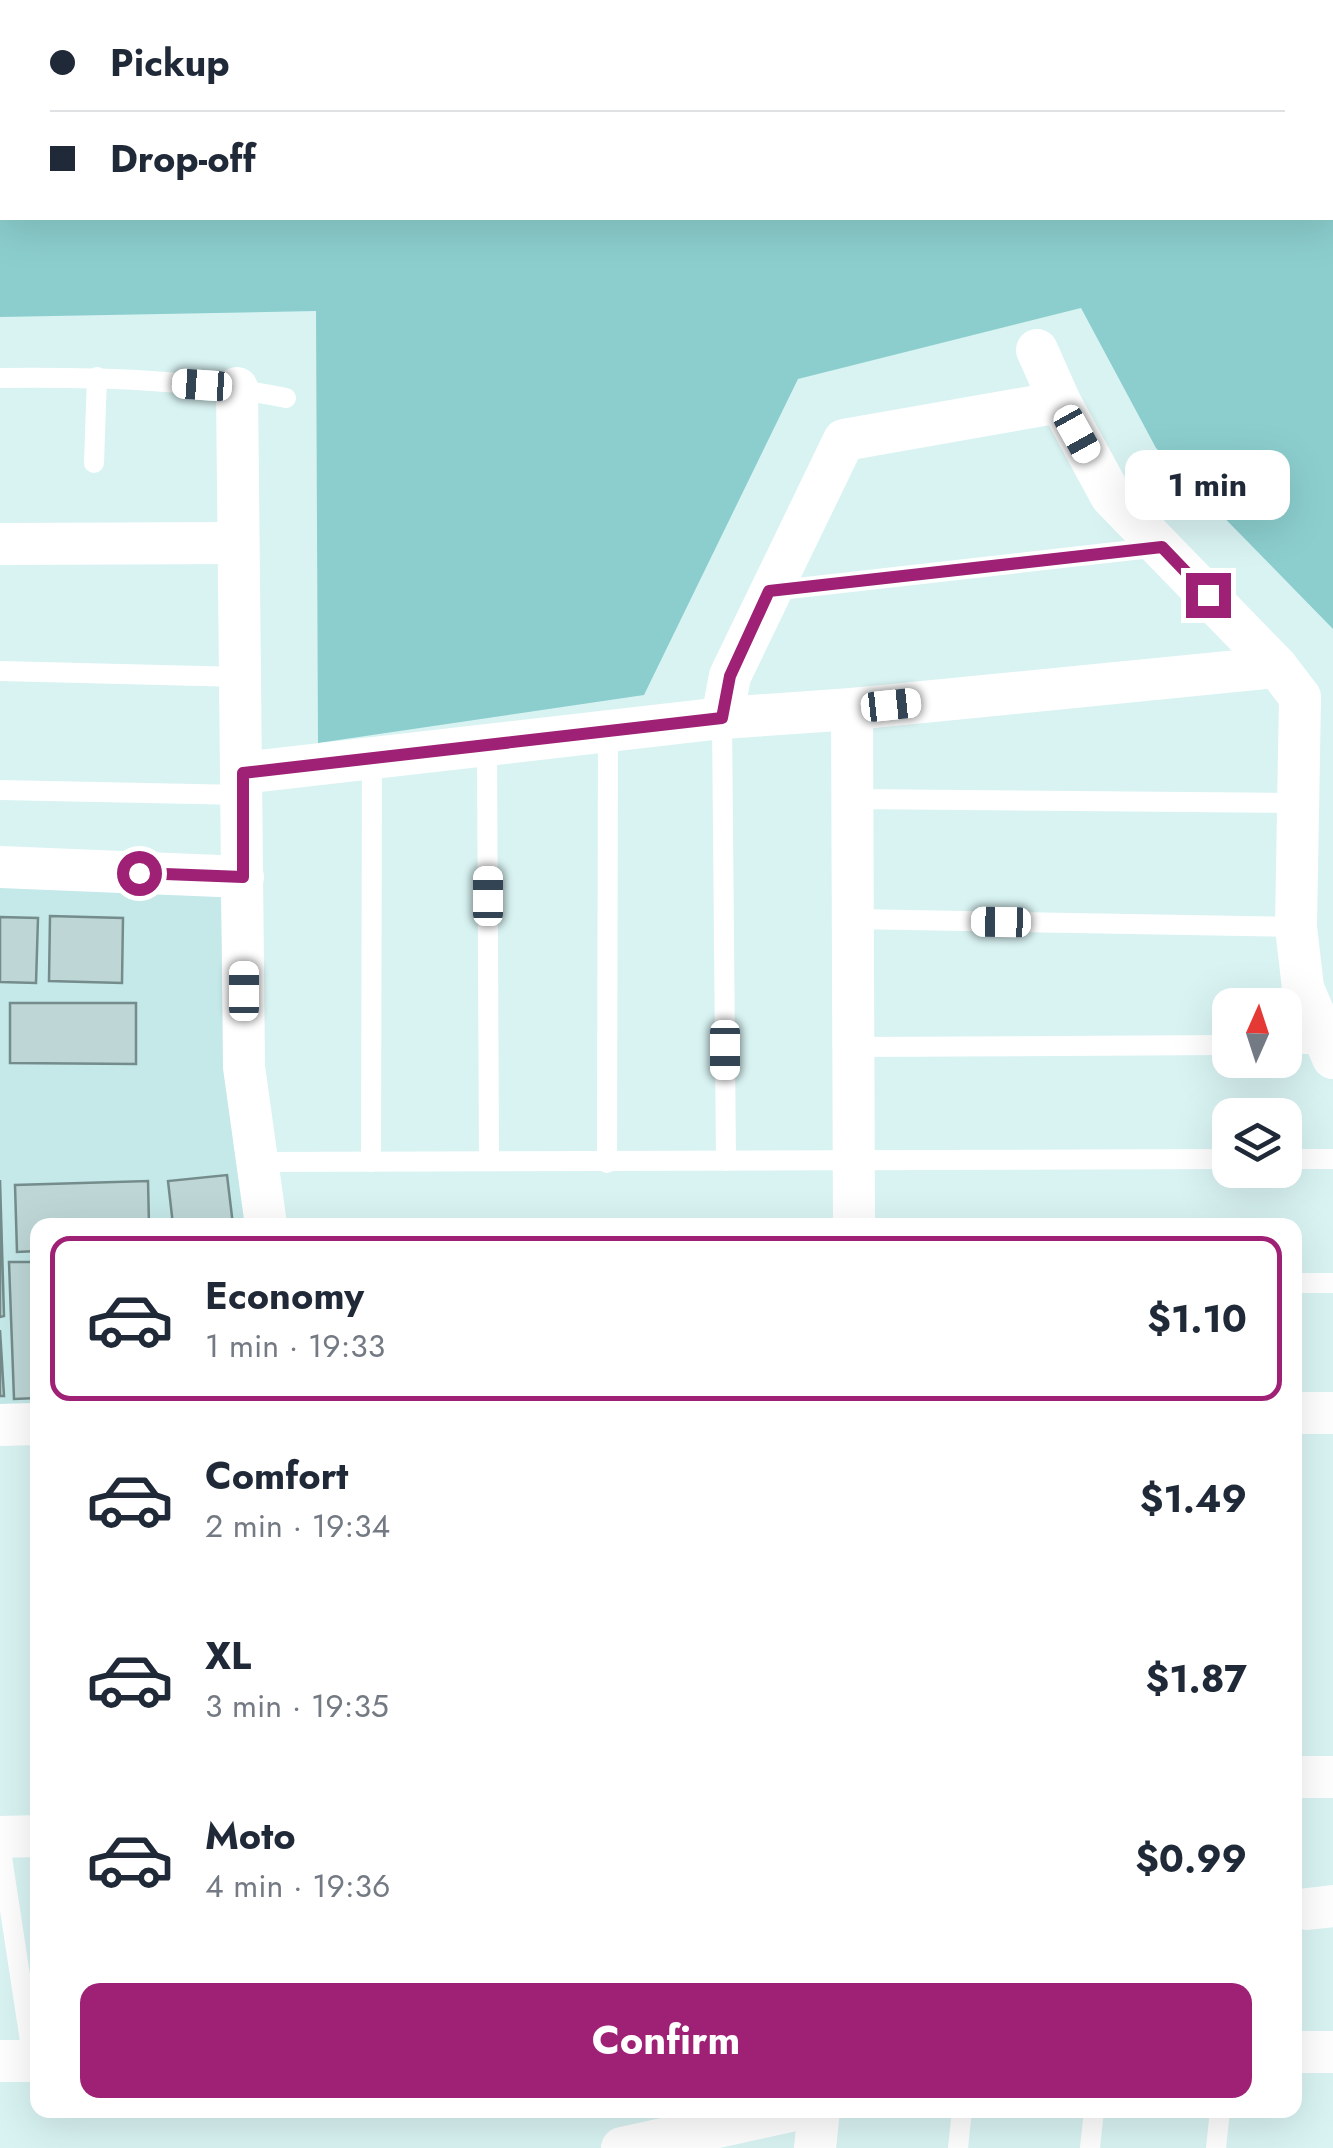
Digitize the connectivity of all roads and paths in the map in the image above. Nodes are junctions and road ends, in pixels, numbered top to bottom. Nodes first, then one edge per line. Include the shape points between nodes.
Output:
1 (1037, 350) dead end
2 (0, 378) edge
3 (97, 378) junction
4 (237, 388) junction
5 (286, 398) dead end
6 (1060, 402) junction
7 (94, 464) dead end
8 (238, 543) junction
9 (0, 544) edge
10 (1162, 547) junction
11 (769, 591) junction
12 (1278, 667) junction
13 (0, 671) edge
14 (241, 677) junction
15 (852, 709) junction
16 (722, 718) junction
17 (608, 731) junction
18 (488, 744) junction
19 (372, 758) junction
20 (243, 784) junction
21 (0, 790) edge
22 (854, 800) junction
23 (1300, 803) junction
24 (0, 867) edge
25 (243, 877) junction
26 (854, 919) junction
27 (1296, 927) junction
28 (1212, 1045) edge
29 (854, 1047) junction
30 (1302, 1047) edge
31 (1330, 1051) edge
32 (1333, 1159) edge
33 (854, 1160) junction
34 (1212, 1160) edge
35 (1302, 1160) edge
36 (726, 1161) junction
37 (256, 1162) junction
38 (371, 1162) junction
39 (489, 1162) junction
40 (608, 1162) junction
41 (265, 1218) edge
42 (854, 1218) edge
43 (1302, 1283) edge
44 (1333, 1283) edge
45 (1302, 1413) edge
46 (1333, 1413) edge
47 (30, 1424) edge
48 (0, 1425) edge
49 (1302, 1776) edge
50 (1333, 1777) edge
51 (30, 1837) edge
52 (0, 1840) edge
53 (1302, 2052) edge
54 (1333, 2052) edge
55 (24, 2061) edge
56 (764, 2118) edge
57 (819, 2118) edge
58 (961, 2118) edge
59 (1093, 2118) edge
60 (1219, 2118) edge
61 (668, 2143) edge
62 (622, 2148) edge
63 (815, 2148) edge
64 (958, 2148) edge
65 (1090, 2148) edge
66 (1216, 2148) edge

1 - 6 street
2 - 3 lane
3 - 4 lane
3 - 7 lane
4 - 5 lane
4 - 8 street
6 - 10 street via 1111,496
6 - 11 street via 844,440
8 - 9 street
8 - 14 street
10 - 11 lane
10 - 12 street
11 - 16 street via 730,676
12 - 15 street
12 - 23 street via 1300,696
13 - 14 lane
14 - 20 street
15 - 16 street
15 - 22 street
16 - 17 street
16 - 36 lane
17 - 18 street
17 - 40 lane
18 - 19 street
18 - 39 lane
19 - 20 street
19 - 38 lane
20 - 21 lane
20 - 25 street
22 - 23 lane
22 - 26 street
23 - 27 street
24 - 25 street
25 - 37 street via 244,1067
26 - 27 lane
26 - 29 street
27 - 31 street via 1303,988
28 - 29 lane
29 - 33 street
30 - 31 lane
32 - 35 lane
33 - 34 lane
33 - 36 lane
33 - 42 street
36 - 40 lane
37 - 38 lane
37 - 41 street
38 - 39 lane
39 - 40 lane
43 - 44 lane
45 - 46 street
47 - 48 street
49 - 50 street
51 - 52 street
52 - 55 lane
53 - 54 street
56 - 61 street
57 - 63 street
58 - 64 lane
59 - 65 lane
60 - 66 lane
61 - 62 street

